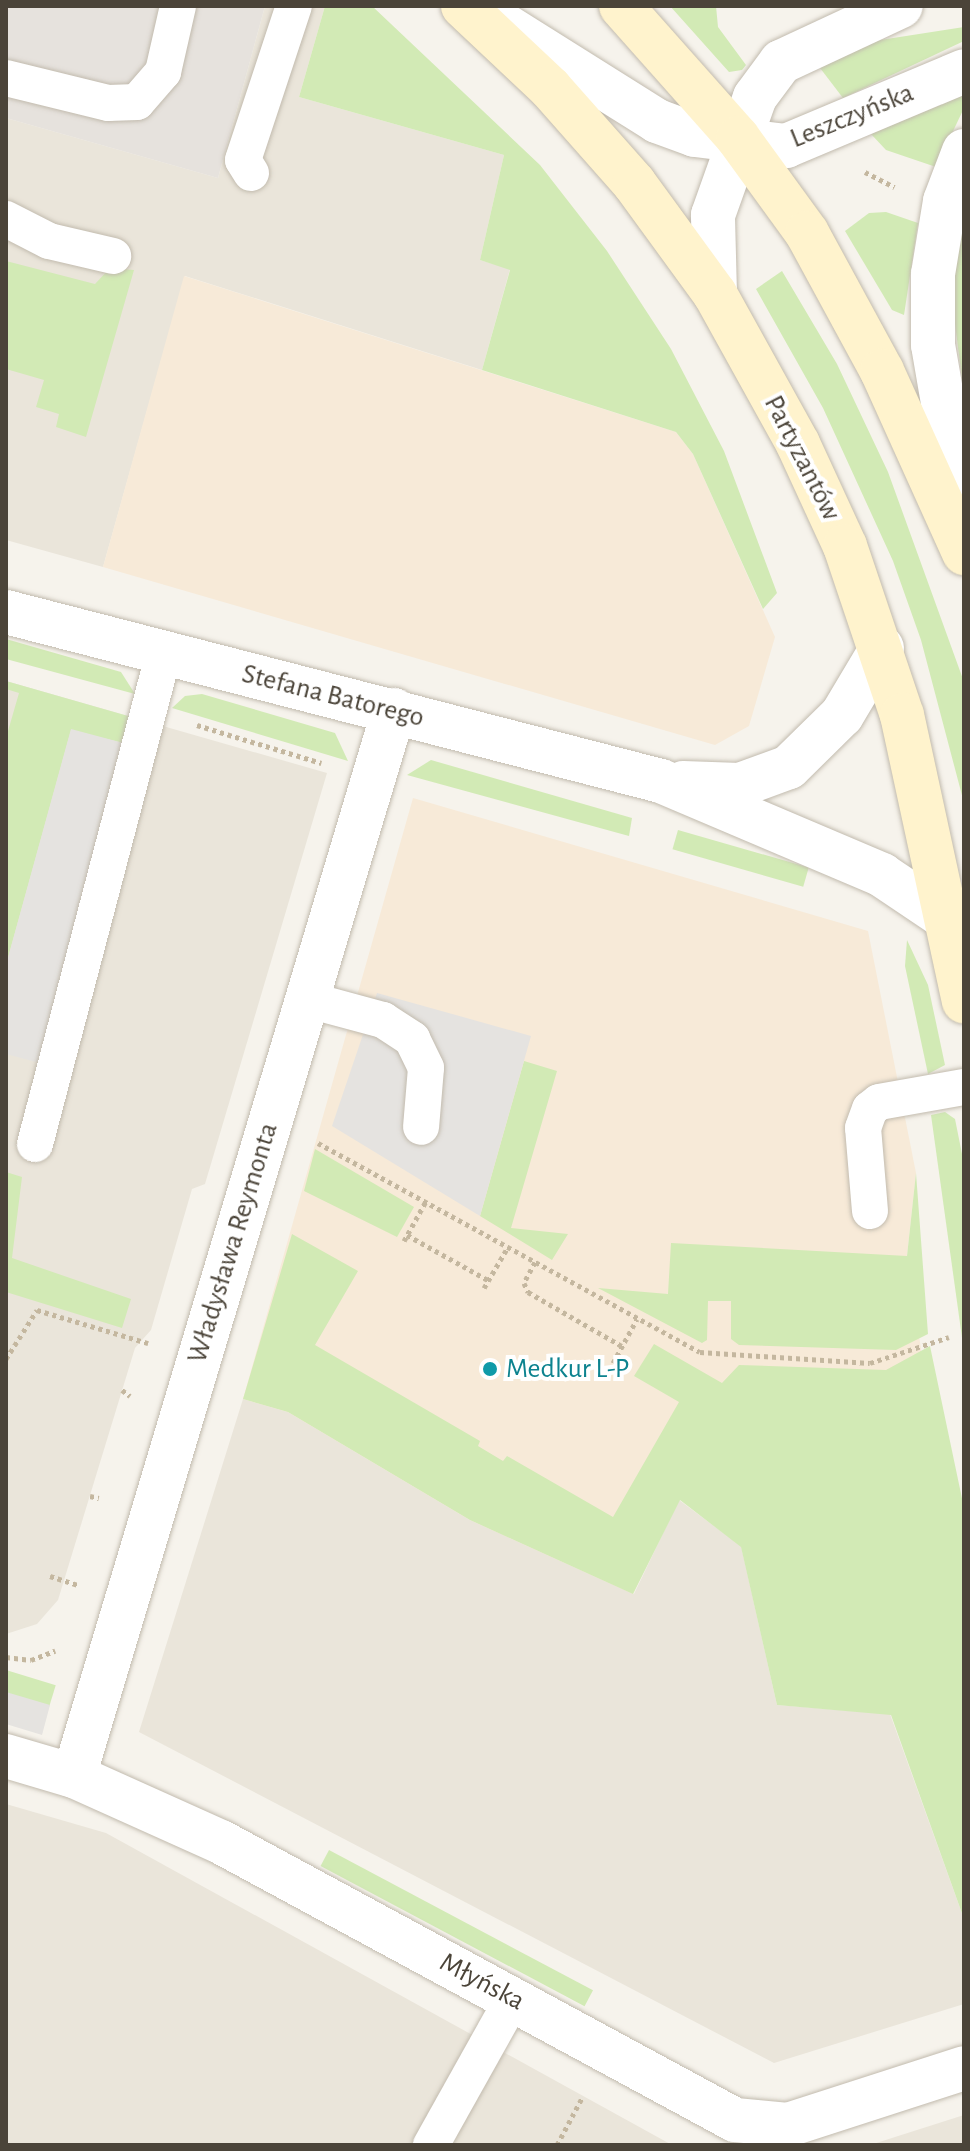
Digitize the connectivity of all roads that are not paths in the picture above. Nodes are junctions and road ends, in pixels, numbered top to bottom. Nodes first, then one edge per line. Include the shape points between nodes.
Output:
1 (178, 6) edge
2 (294, 6) edge
3 (463, 6) edge
4 (474, 6) edge
5 (621, 6) edge
6 (901, 6) edge
7 (964, 71) edge
8 (6, 78) edge
9 (738, 138) junction
10 (964, 151) edge
11 (251, 173) dead end
12 (6, 219) edge
13 (113, 256) dead end
14 (715, 294) junction
15 (964, 524) edge
16 (964, 553) edge
17 (6, 612) edge
18 (882, 648) junction
19 (163, 656) junction
20 (394, 710) junction
21 (661, 781) junction
22 (949, 920) junction
23 (305, 999) junction
24 (964, 1001) edge
25 (964, 1087) edge
26 (421, 1127) dead end
27 (35, 1144) dead end
28 (870, 1211) dead end
29 (6, 1756) edge
30 (74, 1776) junction
31 (513, 1998) junction
32 (964, 2068) edge
33 (769, 2136) edge
34 (431, 2145) edge

1 - 8 lane via 163,72 137,102 108,103
2 - 11 lane via 243,160
3 - 14 main road, Partyzantów via 593,135
4 - 9 street via 657,121 695,135
5 - 9 main road
6 - 9 street, Leszczyńska via 781,62 755,97
7 - 9 street, Leszczyńska via 786,146
9 - 14 street, Leszczyńska via 713,215
9 - 16 main road via 833,278
10 - 15 street via 945,201 933,274 933,345
12 - 13 lane via 49,241
14 - 18 main road, Partyzantów via 798,444 845,546
17 - 19 street, Stefana Batorego
18 - 21 street, Stefana Batorego via 842,715 789,767 740,785
18 - 22 main road, Partyzantów
19 - 20 street, Stefana Batorego
19 - 27 lane
20 - 21 street, Stefana Batorego
20 - 23 street, Władysława Reymonta
21 - 22 street, Stefana Batorego via 882,875
22 - 24 main road, Partyzantów
23 - 26 lane via 383,1020 412,1039 426,1068
23 - 30 street, Władysława Reymonta
25 - 28 lane via 879,1102 870,1109 863,1128
29 - 30 street, Młyńska
30 - 31 street, Młyńska via 221,1842
31 - 33 street, Młyńska
31 - 34 lane
32 - 33 street, Młyńska

